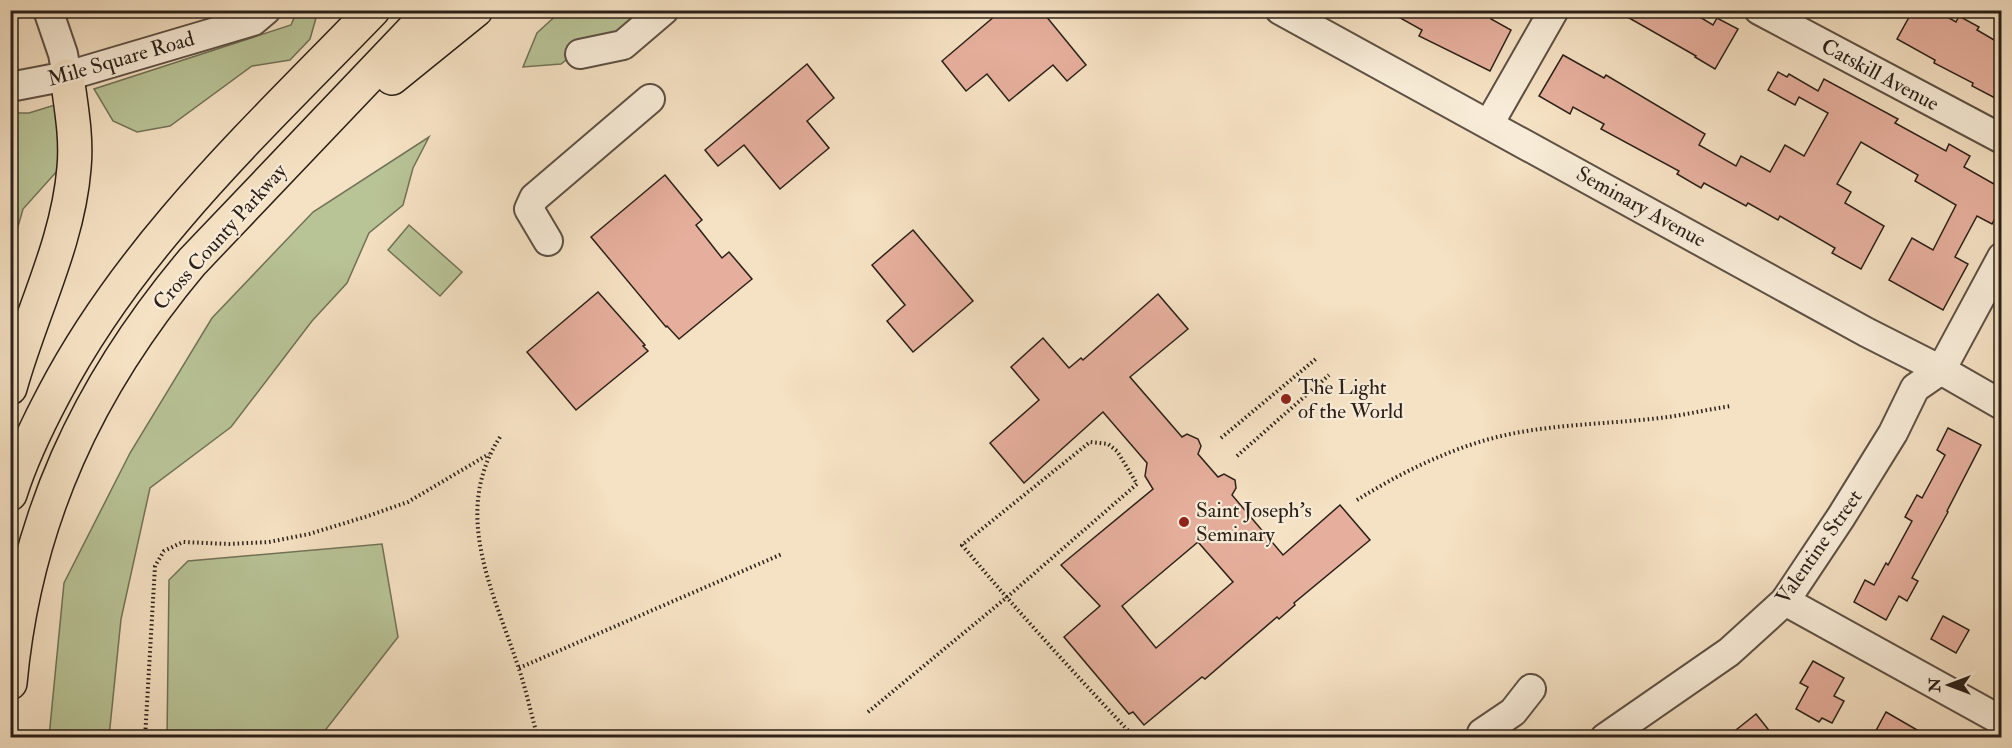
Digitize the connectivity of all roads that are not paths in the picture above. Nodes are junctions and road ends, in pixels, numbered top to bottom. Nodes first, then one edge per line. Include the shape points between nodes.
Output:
1 (48, 10) edge
2 (373, 10) edge
3 (432, 10) edge
4 (476, 10) edge
5 (664, 10) edge
6 (1280, 10) edge
7 (1554, 10) edge
8 (1759, 10) edge
9 (265, 13) edge
10 (580, 54) dead end
11 (68, 76) junction
12 (10, 87) edge
13 (650, 99) dead end
14 (1489, 124) junction
15 (2001, 139) edge
16 (292, 158) junction
17 (548, 241) dead end
18 (2001, 257) edge
19 (1941, 370) junction
20 (10, 388) edge
21 (2001, 405) edge
22 (10, 494) edge
23 (1785, 601) junction
24 (10, 683) edge
25 (1531, 689) dead end
26 (2001, 721) edge
27 (1480, 736) edge
28 (1605, 738) edge

1 - 11 street
2 - 22 highway, Cross County Parkway via 208,180 134,270 59,384
3 - 16 highway
4 - 16 highway
5 - 10 street via 623,45
6 - 14 street, Seminary Avenue
7 - 14 street
8 - 15 street, Catskill Avenue
9 - 11 street, Mile Square Road via 253,21
11 - 12 street, Mile Square Road
11 - 20 highway via 75,145 71,191 59,240
13 - 17 street via 534,198 529,209
14 - 19 street, Seminary Avenue
16 - 24 highway, Cross County Parkway via 162,298 94,402 64,466 36,544 23,589
18 - 19 street
19 - 21 street, Seminary Avenue
19 - 23 street, Valentine Street via 1915,388 1893,433
23 - 26 street
23 - 28 street, Valentine Street via 1729,652
25 - 27 street via 1513,712

